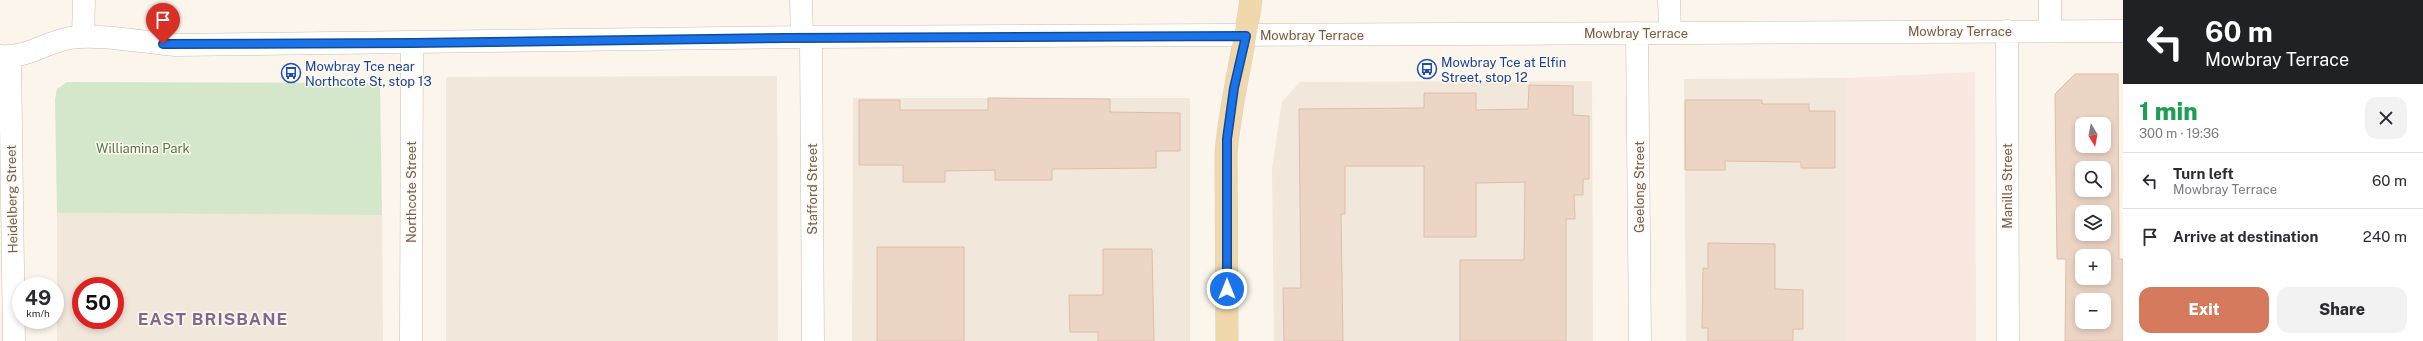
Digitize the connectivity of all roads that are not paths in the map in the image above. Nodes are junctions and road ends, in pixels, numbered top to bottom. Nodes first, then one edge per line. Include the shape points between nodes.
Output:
1 (84, 0) edge
2 (801, 0) edge
3 (1251, 0) edge
4 (1669, 0) edge
5 (2050, 0) edge
6 (2007, 31) junction
7 (2050, 31) junction
8 (2123, 31) edge
9 (1638, 33) junction
10 (1670, 33) junction
11 (83, 36) junction
12 (1246, 36) junction
13 (806, 38) junction
14 (412, 43) junction
15 (5, 56) edge
16 (14, 341) edge
17 (411, 341) edge
18 (813, 341) edge
19 (1227, 341) edge
20 (1640, 341) edge
21 (2008, 341) edge

1 - 11 street
2 - 13 street, Stafford Street
3 - 12 main road
4 - 10 street
5 - 7 street
6 - 7 street, Mowbray Terrace
6 - 10 street, Mowbray Terrace
6 - 21 street, Manilla Street
7 - 8 street, Mowbray Terrace
9 - 10 street, Mowbray Terrace
9 - 12 street, Mowbray Terrace
9 - 20 street, Geelong Street
11 - 14 street, Mowbray Terrace via 176,45
11 - 15 street, Mowbray Terrace via 53,42 19,56
12 - 13 street, Mowbray Terrace
12 - 19 main road via 1234,88 1226,154
13 - 14 street, Mowbray Terrace
13 - 18 street, Stafford Street
14 - 17 street, Northcote Street
15 - 16 street, Heidelberg Street

